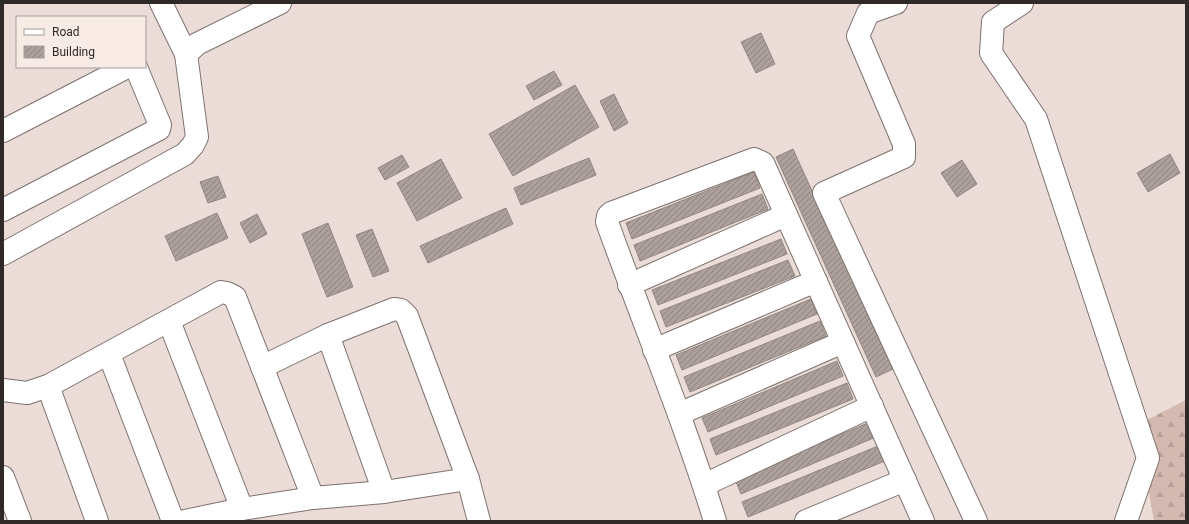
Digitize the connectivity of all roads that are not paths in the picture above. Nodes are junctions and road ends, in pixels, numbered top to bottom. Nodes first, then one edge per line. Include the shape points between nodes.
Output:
1 (161, 3) edge
2 (280, 3) edge
3 (896, 3) edge
4 (1022, 3) edge
5 (186, 54) junction
6 (125, 68) edge
7 (136, 68) edge
8 (3, 131) edge
9 (3, 210) edge
10 (786, 215) junction
11 (3, 254) edge
12 (816, 281) junction
13 (629, 285) junction
14 (169, 321) junction
15 (328, 335) junction
16 (843, 342) junction
17 (654, 350) junction
18 (109, 354) junction
19 (262, 367) junction
20 (48, 386) junction
21 (3, 390) edge
22 (872, 406) junction
23 (679, 414) junction
24 (3, 476) edge
25 (468, 479) junction
26 (905, 480) junction
27 (704, 485) junction
28 (384, 492) junction
29 (313, 498) junction
30 (242, 509) junction
31 (20, 521) edge
32 (97, 521) edge
33 (173, 521) edge
34 (185, 521) edge
35 (479, 521) edge
36 (715, 521) edge
37 (806, 521) edge
38 (924, 521) edge
39 (976, 521) edge
40 (1126, 521) edge

1 - 5 street
2 - 5 street via 197,44
3 - 39 street via 868,13 858,36 904,144 904,157 824,193
4 - 40 street via 993,22 991,53 1036,118 1148,458
5 - 11 street via 197,137 185,154
6 - 8 street
7 - 9 street via 160,125 159,129
10 - 12 street
10 - 13 street
10 - 13 street via 763,163 754,159 611,214 607,222
12 - 16 street
12 - 17 street
13 - 17 street
14 - 18 street
14 - 19 street via 221,292 227,293 235,297
14 - 30 street
15 - 19 street
15 - 25 street via 394,309 401,310 408,316
15 - 28 street
16 - 22 street
16 - 23 street
17 - 23 street
18 - 20 street
18 - 33 street
19 - 29 street
20 - 21 street via 27,393
20 - 32 street
22 - 26 street
22 - 27 street
23 - 27 street
24 - 31 street
25 - 28 street
25 - 35 street
26 - 37 street
26 - 38 street
27 - 36 street
28 - 29 street
29 - 30 street
30 - 34 street

